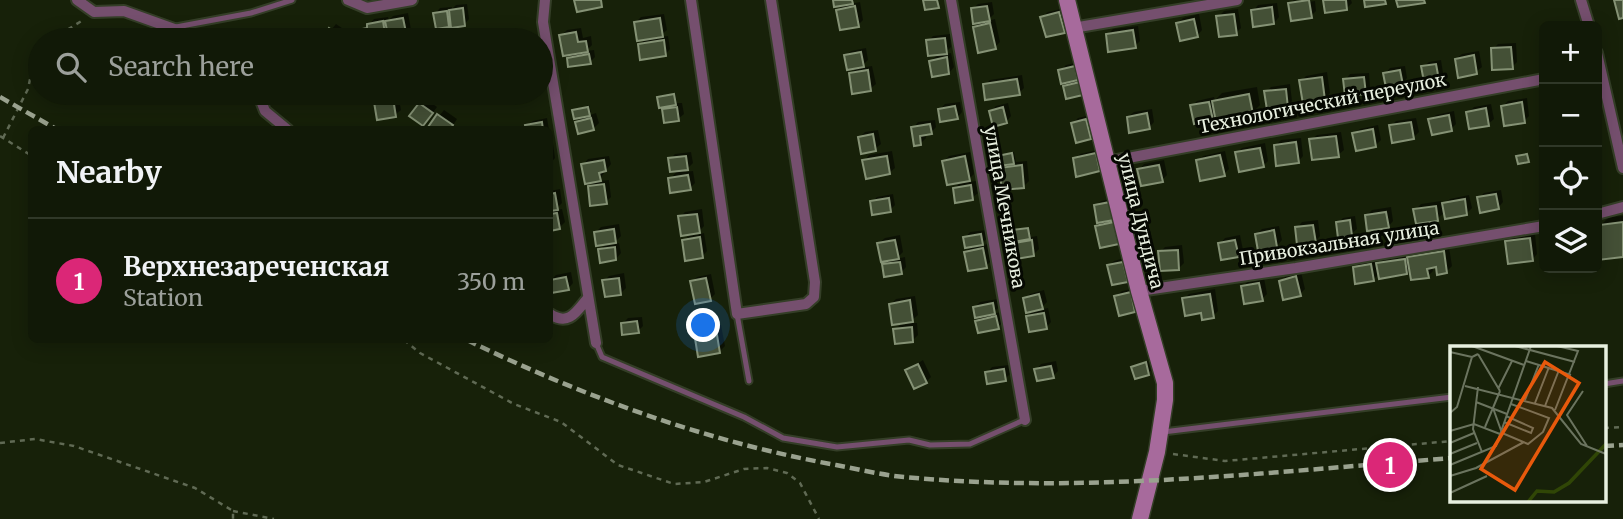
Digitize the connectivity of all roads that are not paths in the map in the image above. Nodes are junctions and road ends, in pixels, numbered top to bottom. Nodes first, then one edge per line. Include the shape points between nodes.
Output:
1 (78, 0) edge
2 (133, 0) edge
3 (292, 0) edge
4 (348, 0) edge
5 (412, 0) edge
6 (545, 0) edge
7 (691, 0) edge
8 (771, 0) edge
9 (951, 0) edge
10 (1067, 0) edge
11 (1237, 0) edge
12 (1581, 0) edge
13 (124, 10) junction
14 (1587, 21) edge
15 (172, 28) joint
16 (544, 28) edge
17 (1073, 29) junction
18 (1539, 80) edge
19 (1602, 81) edge
20 (553, 85) edge
21 (263, 105) edge
22 (283, 126) edge
23 (1107, 162) junction
24 (1623, 168) edge
25 (1623, 207) edge
26 (1602, 213) edge
27 (1539, 227) edge
28 (1139, 291) junction
29 (587, 299) junction
30 (737, 314) junction
31 (553, 316) edge
32 (596, 343) joint
33 (749, 381) dead end
34 (1450, 397) edge
35 (1024, 420) joint
36 (1160, 433) junction
37 (1140, 519) edge

1 - 13 street via 94,12
2 - 13 street
3 - 15 lane
4 - 5 street via 367,8
6 - 16 street
7 - 30 street
8 - 30 street via 814,297 806,304
9 - 35 street, улица Мечникова
10 - 17 street, улица Дундича
11 - 17 street
12 - 14 street
13 - 15 street
17 - 23 street, улица Дундича
18 - 23 street, Технологический переулок
19 - 24 street
20 - 29 street
21 - 22 street
23 - 28 street, улица Дундича
25 - 26 street
27 - 28 street, Привокзальная улица
28 - 36 street, улица Дундича via 1164,383
29 - 31 street via 566,319
29 - 32 street
30 - 33 lane
32 - 35 lane via 602,357 783,438 837,447 909,440 930,445 970,444
34 - 36 lane
36 - 37 street, улица Дундича

